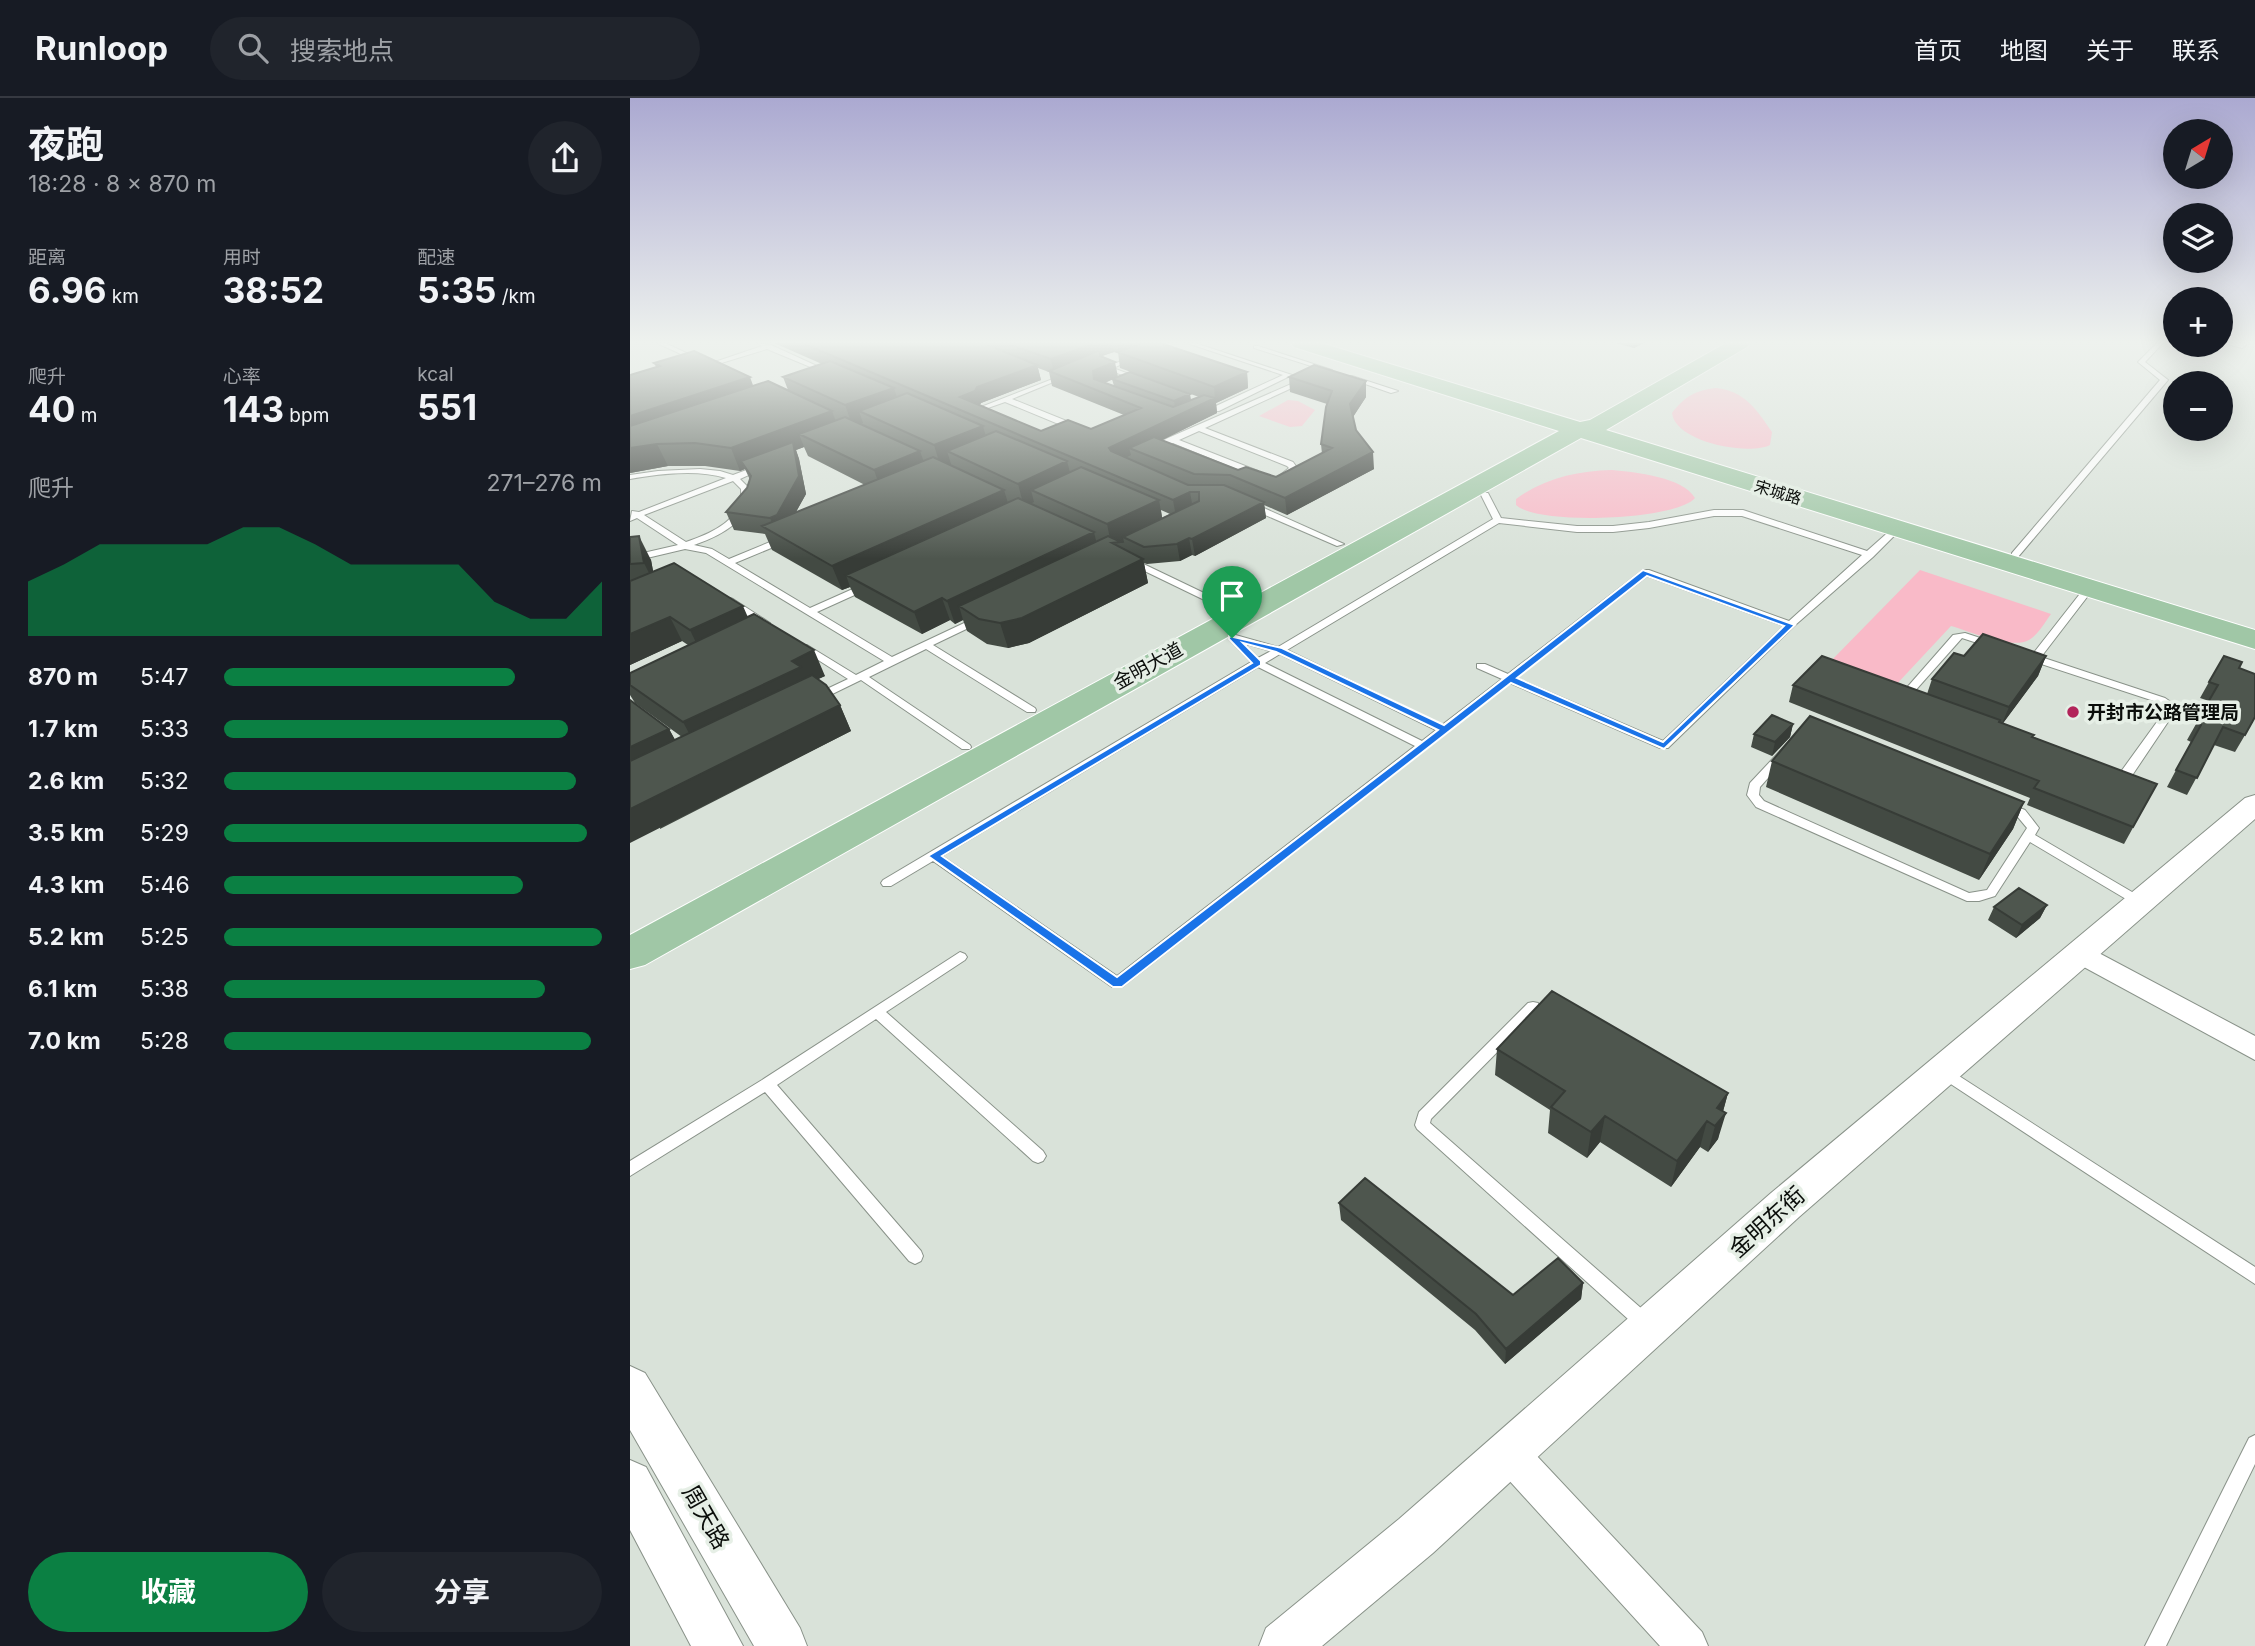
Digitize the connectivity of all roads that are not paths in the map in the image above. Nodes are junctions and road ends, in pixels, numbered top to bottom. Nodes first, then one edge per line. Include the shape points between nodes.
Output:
1 (1044, 415) edge
2 (1227, 415) edge
3 (1547, 415) edge
4 (1550, 415) edge
5 (1592, 415) edge
6 (1595, 415) edge
7 (2134, 415) edge
8 (1577, 424) junction
9 (1198, 428) junction
10 (1090, 434) edge
11 (1171, 440) junction
12 (770, 465) edge
13 (1132, 470) edge
14 (630, 477) edge
15 (1266, 477) edge
16 (1278, 478) edge
17 (733, 479) junction
18 (1485, 495) dead end
19 (1241, 501) edge
20 (633, 514) edge
21 (1498, 520) junction
22 (1898, 528) junction
23 (791, 537) edge
24 (1340, 544) junction
25 (685, 545) junction
26 (1870, 555) junction
27 (2015, 555) junction
28 (630, 559) edge
29 (1127, 559) edge
30 (670, 562) edge
31 (728, 563) junction
32 (882, 579) edge
33 (2089, 588) junction
34 (717, 592) edge
35 (810, 612) junction
36 (985, 616) edge
37 (1225, 624) junction
38 (1790, 625) junction
39 (2255, 628) edge
40 (762, 634) edge
41 (2255, 640) edge
42 (798, 643) edge
43 (926, 645) junction
44 (1279, 650) junction
45 (2035, 658) junction
46 (891, 662) junction
47 (1257, 663) junction
48 (1480, 666) dead end
49 (858, 678) junction
50 (1510, 679) junction
51 (806, 703) edge
52 (1031, 710) junction
53 (1445, 730) junction
54 (1424, 746) junction
55 (966, 747) junction
56 (2255, 804) edge
57 (2028, 836) junction
58 (934, 856) junction
59 (887, 883) dead end
60 (2140, 902) junction
61 (630, 930) edge
62 (2080, 953) junction
63 (630, 954) edge
64 (960, 957) dead end
65 (1533, 1007) edge
66 (877, 1012) junction
67 (2255, 1049) edge
68 (1942, 1071) junction
69 (767, 1084) junction
70 (1038, 1156) dead end
71 (630, 1169) edge
72 (915, 1256) dead end
73 (2255, 1276) edge
74 (1650, 1327) junction
75 (630, 1388) edge
76 (2255, 1444) edge
77 (1509, 1453) junction
78 (630, 1483) edge
79 (718, 1646) edge
80 (782, 1646) edge
81 (1284, 1646) edge
82 (1688, 1646) edge
83 (2155, 1646) edge

1 - 10 lane
2 - 9 lane
3 - 8 main road, 宋城路
4 - 8 main road, 宋城路
5 - 8 main road, 金明大道
6 - 8 main road, 金明大道
7 - 27 lane
8 - 22 main road, 宋城路
8 - 24 main road, 金明大道
8 - 27 main road, 宋城路
8 - 37 main road, 金明大道
9 - 11 lane
9 - 16 lane via 1292,466 1290,473
11 - 13 lane via 1119,465
11 - 15 lane
12 - 17 lane
14 - 17 lane via 690,471
17 - 20 lane
17 - 25 lane via 745,488 744,507 720,529
18 - 21 lane
19 - 24 lane
20 - 25 lane
21 - 26 lane via 1613,529 1714,513 1743,513
21 - 44 lane
22 - 26 lane
22 - 33 main road, 宋城路
23 - 31 lane
24 - 37 main road, 金明大道
25 - 28 lane
25 - 30 lane via 669,554
25 - 31 lane via 709,551
26 - 38 lane
27 - 39 main road, 宋城路
29 - 37 lane
31 - 35 lane
32 - 35 lane
33 - 41 main road, 宋城路
33 - 45 lane
34 - 40 lane via 775,628
35 - 46 lane
36 - 43 lane
37 - 44 lane
37 - 47 lane
37 - 52 main road, 金明大道
37 - 63 main road, 金明大道
38 - 50 lane via 1646,572
38 - 50 lane via 1664,746
42 - 49 lane
43 - 46 lane
43 - 52 lane
44 - 47 lane
44 - 53 lane
45 - 45 lane via 2173,707 2127,774 2121,777 1918,702 1908,692 1962,635
46 - 49 lane
47 - 54 lane
47 - 58 lane
48 - 50 lane
49 - 51 lane
49 - 55 lane
50 - 53 lane
52 - 55 main road, 金明大道
53 - 54 lane
54 - 58 lane via 1117,983
55 - 61 main road, 金明大道
56 - 60 street, 金明东街
57 - 57 lane via 1991,893 1967,897 1760,804 1753,795 1754,786 1798,738 1825,734 2021,813 2033,828
57 - 60 lane
58 - 59 lane
60 - 62 street, 金明东街
62 - 67 street
62 - 68 street, 金明东街
64 - 66 lane
65 - 74 lane via 1424,1116 1422,1125
66 - 69 lane
66 - 70 lane
68 - 73 lane
68 - 74 street, 金明东街
69 - 71 lane
69 - 72 lane
74 - 77 street, 金明东街
75 - 80 street, 周天路
76 - 83 lane
77 - 81 street, 金明东街
77 - 82 street
78 - 79 street

